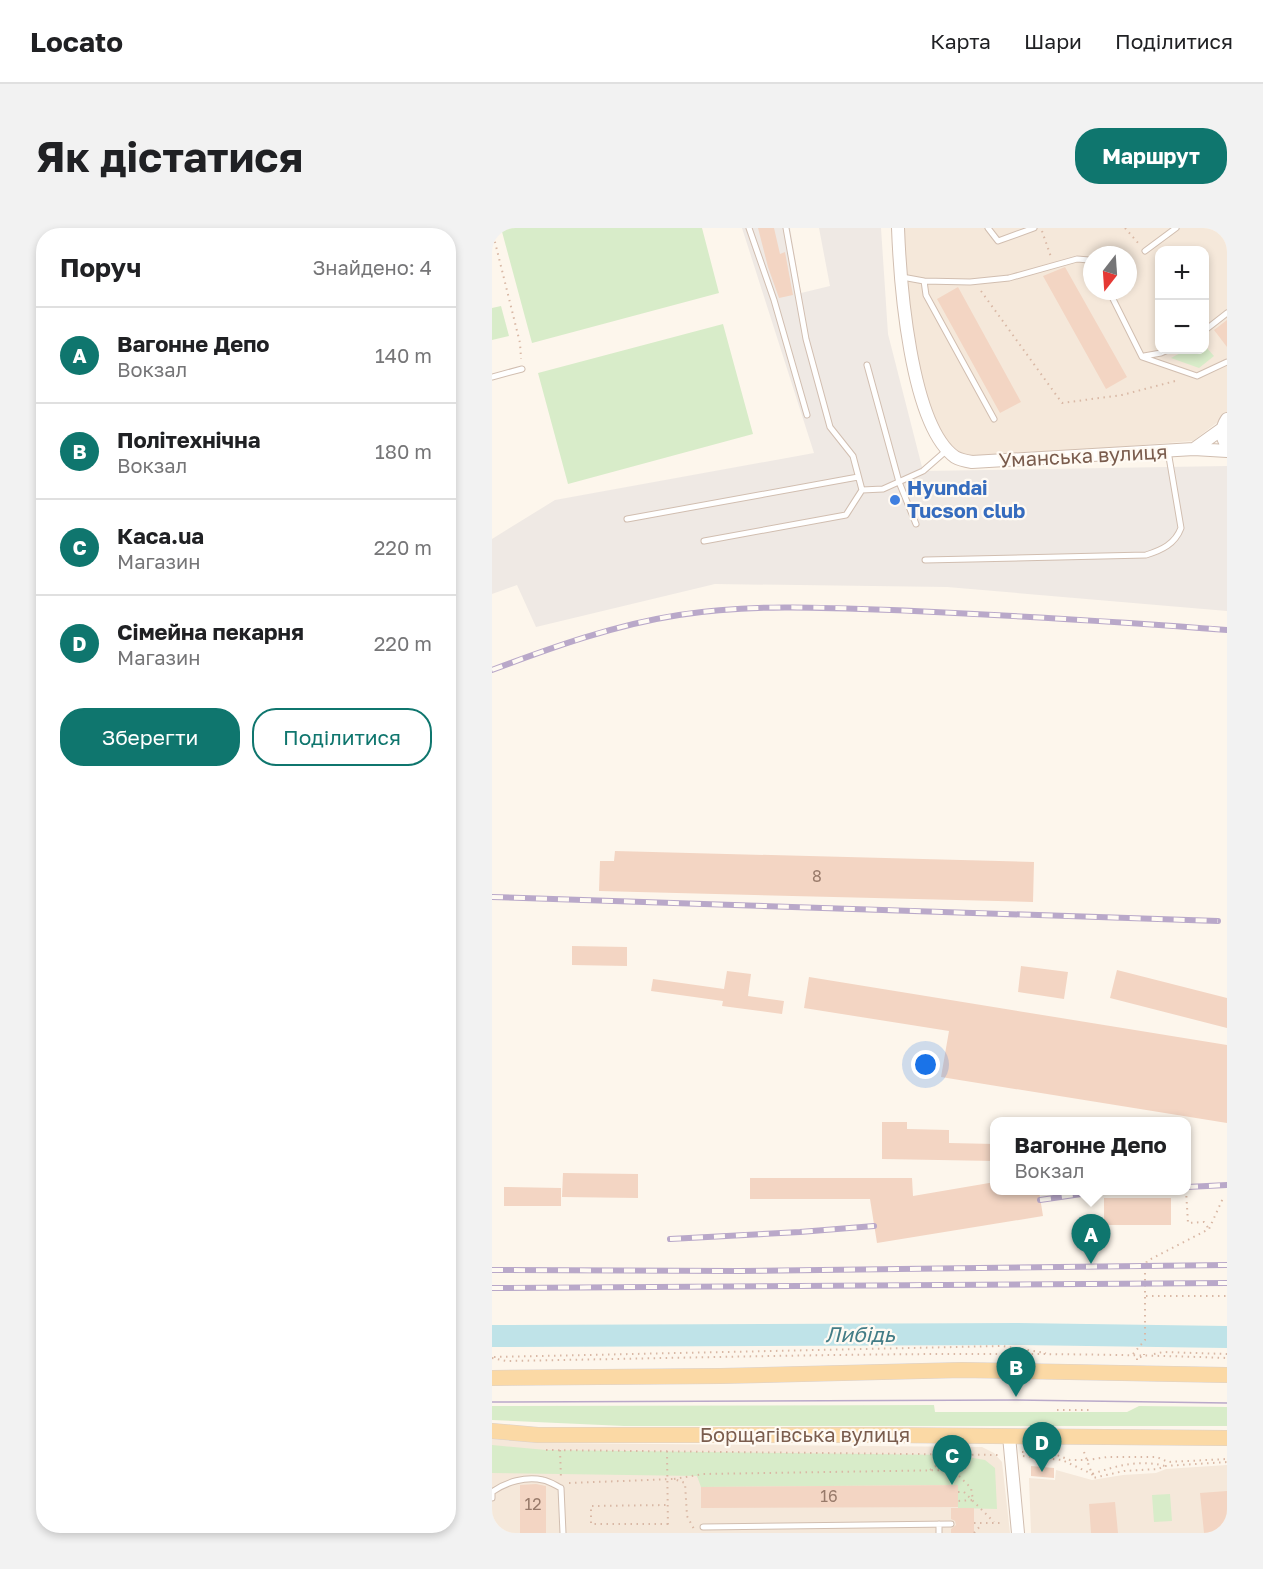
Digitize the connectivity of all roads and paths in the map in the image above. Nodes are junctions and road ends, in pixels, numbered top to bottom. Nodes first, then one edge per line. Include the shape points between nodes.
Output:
1 (749, 228) edge
2 (786, 228) edge
3 (898, 228) edge
4 (988, 228) edge
5 (1031, 228) edge
6 (1125, 228) edge
7 (1176, 228) edge
8 (492, 231) edge
9 (1045, 237) dead end
10 (1145, 251) joint
11 (1083, 260) edge
12 (1053, 266) junction
13 (900, 277) junction
14 (924, 280) junction
15 (974, 282) junction
16 (1114, 300) edge
17 (1227, 313) edge
18 (1209, 327) edge
19 (1156, 354) edge
20 (1142, 357) junction
21 (1227, 362) edge
22 (867, 365) dead end
23 (522, 369) joint
24 (1197, 376) junction
25 (492, 377) edge
26 (807, 415) dead end
27 (994, 419) dead end
28 (1225, 424) edge
29 (1227, 445) edge
30 (1194, 449) junction
31 (947, 450) junction
32 (1168, 451) junction
33 (1227, 451) edge
34 (858, 477) junction
35 (899, 482) junction
36 (862, 490) junction
37 (627, 519) dead end
38 (916, 524) dead end
39 (704, 542) dead end
40 (925, 560) dead end
41 (1186, 1195) edge
42 (1224, 1196) dead end
43 (1209, 1228) junction
44 (1146, 1296) junction
45 (1227, 1296) edge
46 (1052, 1354) junction
47 (1133, 1354) junction
48 (1144, 1354) junction
49 (1227, 1356) edge
50 (1137, 1357) dead end
51 (492, 1358) edge
52 (1227, 1376) edge
53 (492, 1378) edge
54 (1057, 1410) dead end
55 (1091, 1410) dead end
56 (492, 1431) edge
57 (1009, 1436) junction
58 (1227, 1438) edge
59 (560, 1450) junction
60 (667, 1451) junction
61 (1084, 1452) dead end
62 (955, 1453) junction
63 (1010, 1453) junction
64 (1088, 1460) junction
65 (1227, 1460) edge
66 (1165, 1466) junction
67 (930, 1470) junction
68 (1092, 1474) junction
69 (668, 1479) junction
70 (674, 1479) junction
71 (561, 1488) junction
72 (958, 1492) dead end
73 (492, 1498) edge
74 (958, 1500) dead end
75 (972, 1500) junction
76 (668, 1505) junction
77 (994, 1522) junction
78 (974, 1523) dead end
79 (983, 1523) junction
80 (1003, 1523) dead end
81 (668, 1524) junction
82 (939, 1524) junction
83 (951, 1524) dead end
84 (693, 1527) dead end
85 (704, 1527) dead end
86 (668, 1529) dead end
87 (563, 1533) edge
88 (939, 1533) edge
89 (974, 1533) edge
90 (1017, 1533) edge

1 - 26 lane
2 - 34 lane via 806,339 830,427 853,456
3 - 13 street
4 - 5 lane via 998,241
6 - 10 path
7 - 10 lane
8 - 23 path via 520,343
9 - 12 path
11 - 12 lane
12 - 15 lane via 1009,278
13 - 14 lane
13 - 31 street via 917,378 932,425
14 - 15 lane
14 - 27 lane via 926,295
15 - 24 path via 1062,403 1122,395
16 - 20 lane
17 - 18 lane
19 - 20 lane
20 - 24 lane
21 - 24 lane
22 - 35 lane
23 - 25 lane
28 - 29 street
28 - 30 street, Уманська вулиця
30 - 32 street, Уманська вулиця
30 - 33 street, Уманська вулиця
31 - 32 street, Уманська вулиця via 957,459 972,462
31 - 35 lane via 923,471
32 - 40 lane via 1181,528 1177,538 1160,550 1146,555
34 - 36 lane
34 - 37 lane
35 - 36 lane via 883,489
35 - 38 lane
36 - 39 lane via 846,515
41 - 43 path via 1188,1222 1204,1222
42 - 43 path
43 - 44 path via 1147,1261
44 - 45 path
44 - 47 path via 1145,1340
46 - 47 path
46 - 51 path via 506,1361
46 - 51 path via 1002,1346
47 - 48 path
48 - 49 path
48 - 50 path
52 - 53 main road via 962,1370
54 - 55 path
56 - 57 main road, Борщагівська вулиця via 538,1435
57 - 58 main road, Борщагівська вулиця
57 - 63 street
59 - 60 path
59 - 63 path via 547,1449
59 - 71 path
60 - 62 path
60 - 69 path
61 - 64 path
62 - 63 path
62 - 67 path
63 - 64 path
63 - 68 path via 1062,1460
63 - 90 street
64 - 65 path
64 - 68 path
65 - 66 path
66 - 68 path via 1122,1464
66 - 68 path via 1093,1478
67 - 70 path via 703,1474
67 - 75 path via 953,1470 971,1488
69 - 70 path
69 - 71 path via 570,1482
69 - 76 path
70 - 84 path via 685,1483 687,1516
71 - 73 lane via 543,1479 520,1480 502,1485 492,1492
71 - 87 lane
72 - 75 path
74 - 75 path
75 - 77 path
76 - 81 path
76 - 81 path via 591,1506 591,1524
77 - 79 path
77 - 80 path
78 - 79 path
79 - 89 path
81 - 86 path
82 - 83 lane
82 - 85 lane
82 - 88 lane

